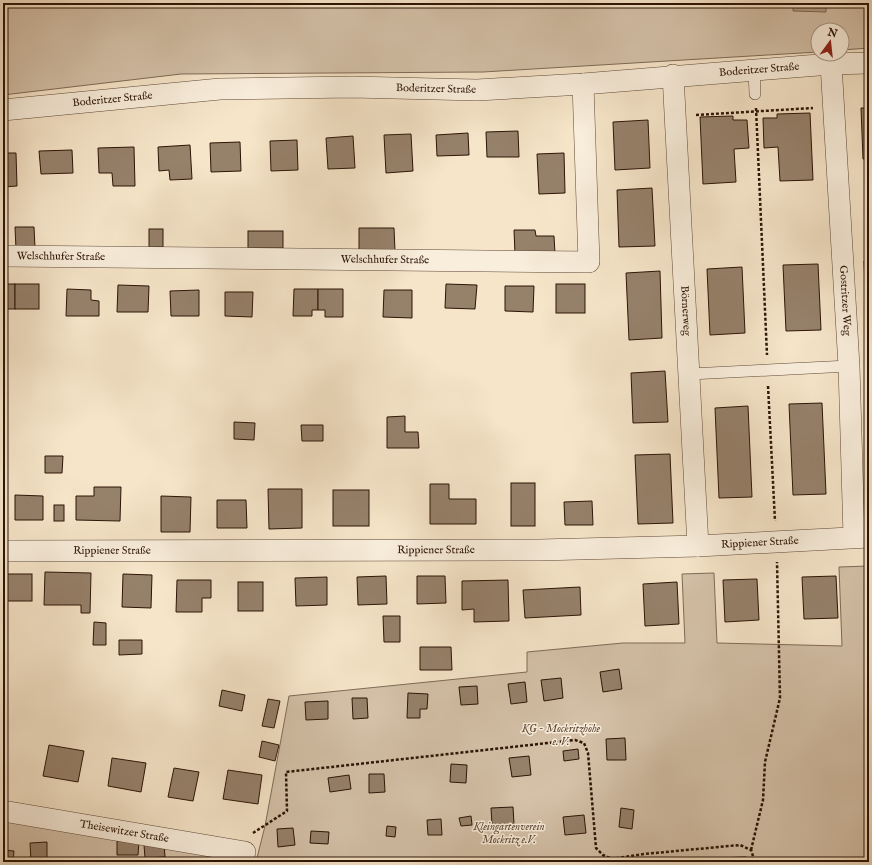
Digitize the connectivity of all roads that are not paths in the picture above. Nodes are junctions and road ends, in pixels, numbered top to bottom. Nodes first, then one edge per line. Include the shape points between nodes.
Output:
1 (869, 63) edge
2 (831, 64) junction
3 (754, 70) junction
4 (673, 75) junction
5 (583, 84) junction
6 (755, 94) dead end
7 (3, 110) edge
8 (3, 256) edge
9 (849, 366) junction
10 (690, 374) junction
11 (862, 537) edge
12 (698, 546) junction
13 (3, 551) edge
14 (3, 811) edge
15 (245, 852) road end

1 - 2 street, Boderitzer Straße
2 - 3 street, Boderitzer Straße
2 - 9 street, Gostritzer Weg
3 - 4 street, Boderitzer Straße
3 - 6 lane
4 - 5 street, Boderitzer Straße
4 - 10 street, Börnerweg
5 - 7 street, Boderitzer Straße via 477,90 352,87 220,89
5 - 8 street, Welschhufer Straße via 589,262
9 - 10 lane
9 - 11 street, Gostritzer Weg
10 - 12 street, Börnerweg
11 - 12 street, Rippiener Straße
12 - 13 street, Rippiener Straße via 539,550
14 - 15 street, Theisewitzer Straße

